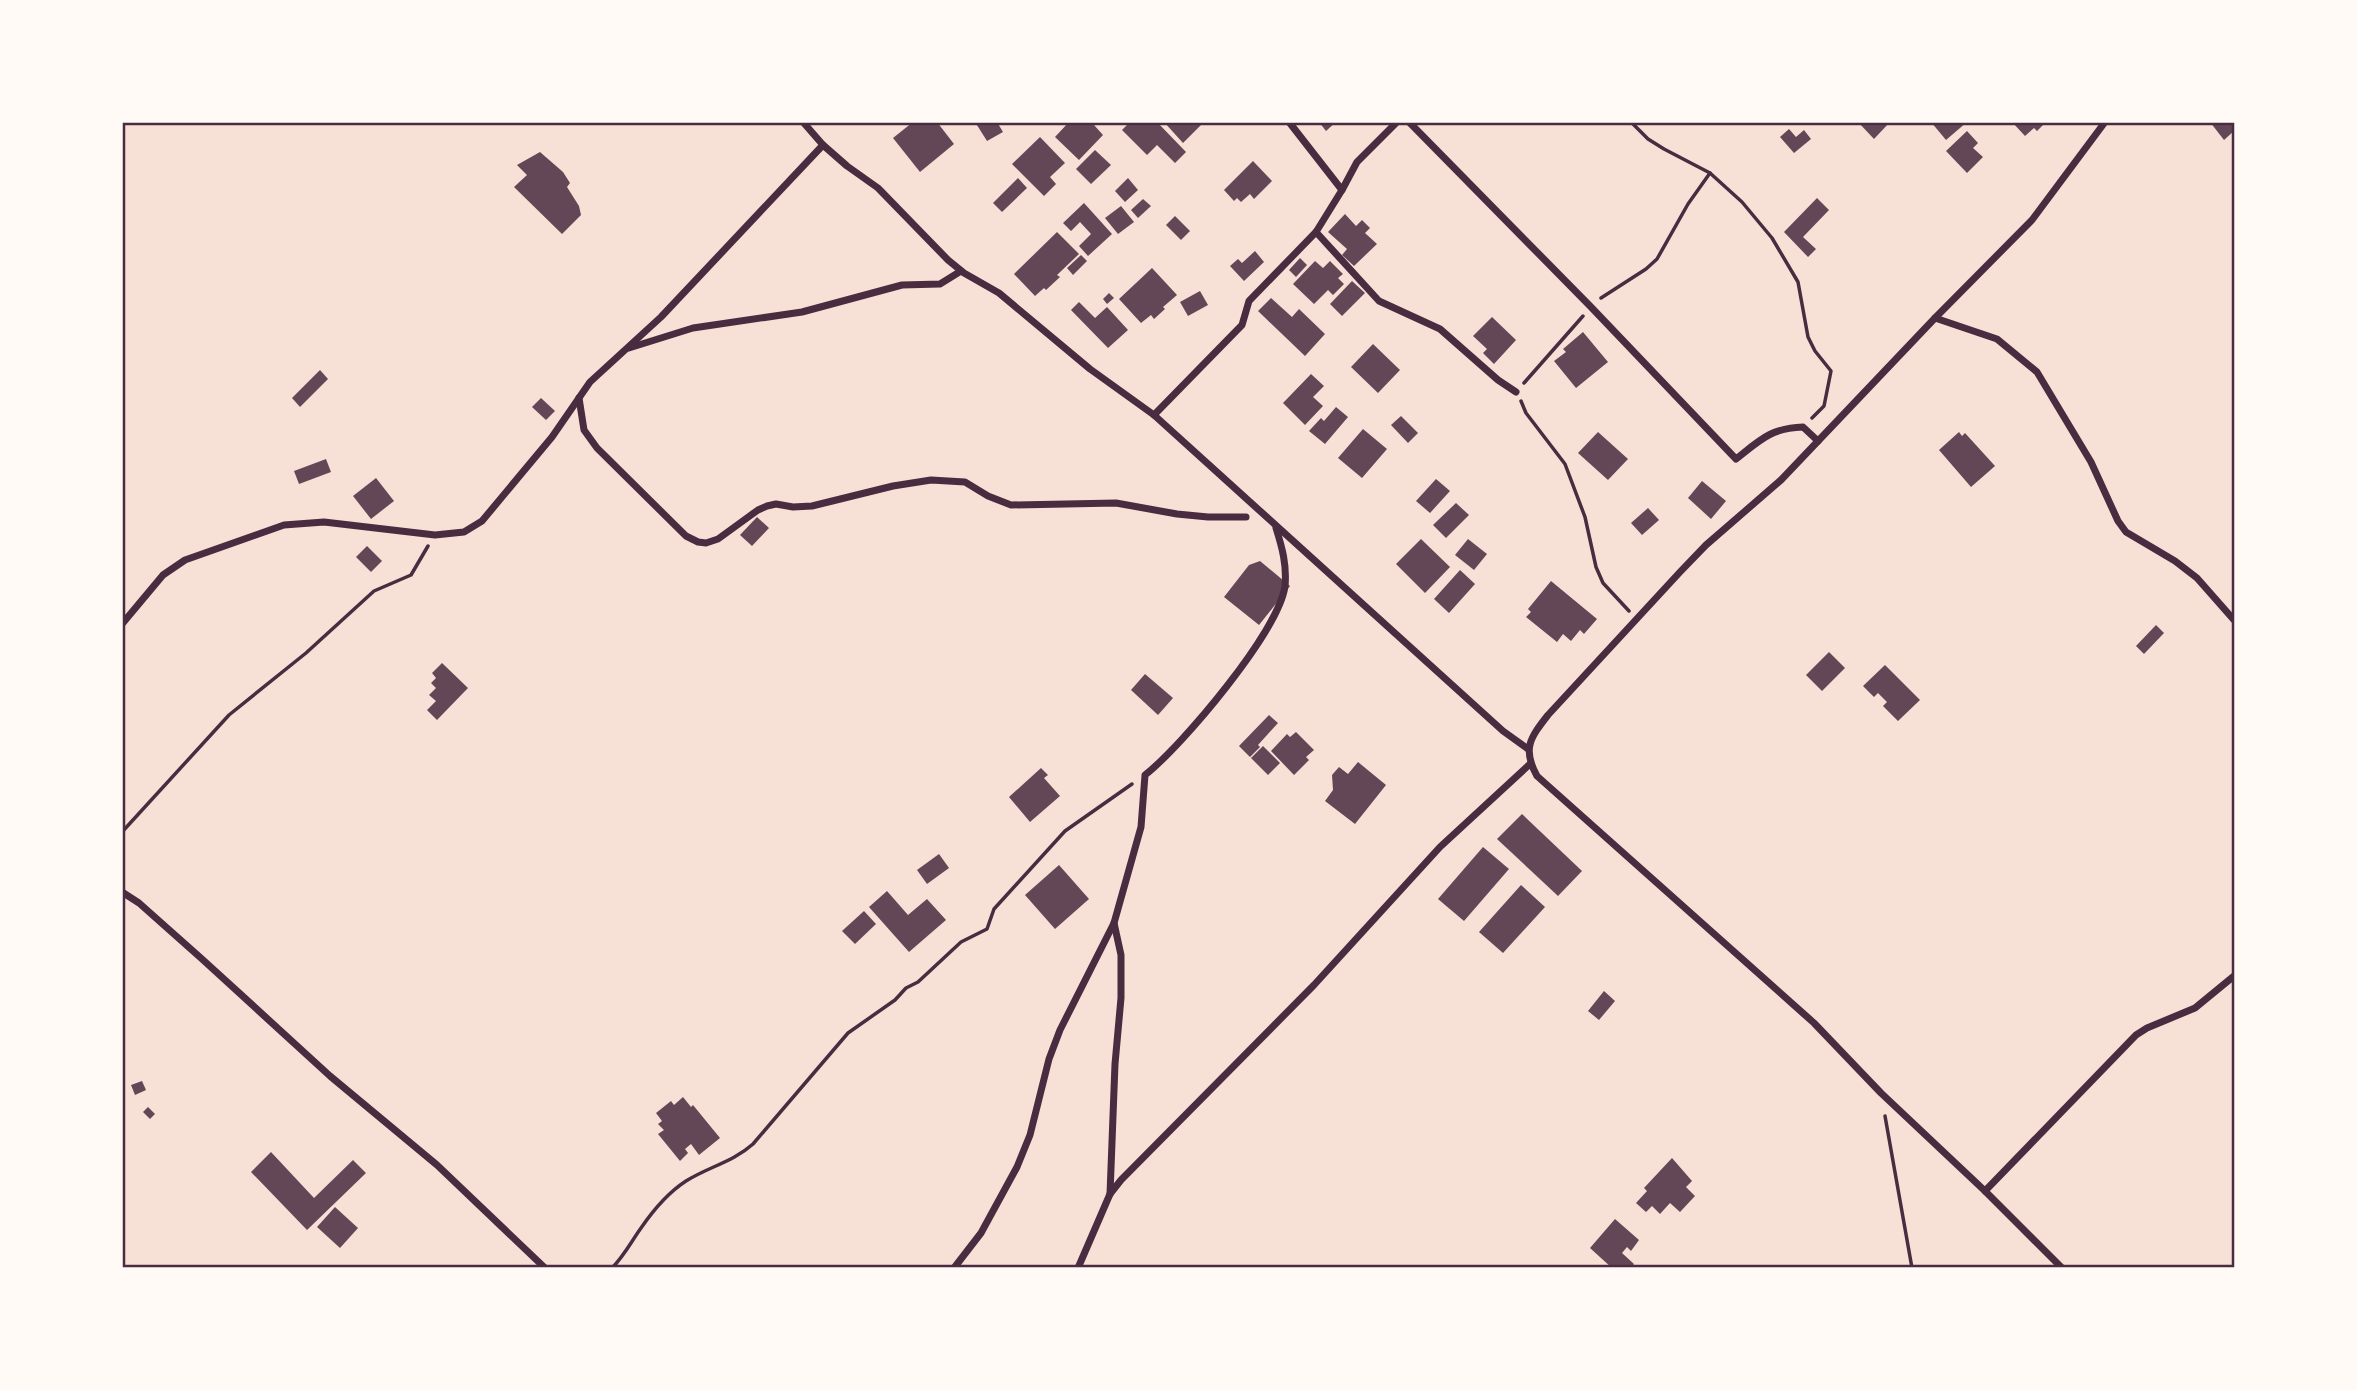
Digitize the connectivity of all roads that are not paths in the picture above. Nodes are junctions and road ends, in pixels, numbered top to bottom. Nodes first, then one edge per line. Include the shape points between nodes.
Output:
1 (803, 122) edge
2 (1289, 122) edge
3 (1396, 122) edge
4 (1409, 122) edge
5 (2105, 122) edge
6 (823, 145) junction
7 (1342, 190) junction
8 (1316, 232) junction
9 (961, 271) junction
10 (1935, 318) junction
11 (625, 350) junction
12 (1516, 393) road end
13 (579, 397) junction
14 (1154, 415) junction
15 (1818, 441) junction
16 (1246, 516) dead end
17 (1276, 527) junction
18 (2235, 620) edge
19 (122, 624) edge
20 (1528, 749) junction
21 (1530, 764) junction
22 (122, 892) edge
23 (1114, 923) junction
24 (2235, 976) edge
25 (1985, 1191) junction
26 (1110, 1195) junction
27 (545, 1268) edge
28 (954, 1268) edge
29 (1078, 1268) edge
30 (2062, 1268) edge

1 - 6 street
2 - 7 street
3 - 7 street via 1357,162
4 - 15 street via 1736,459 1782,428 1803,427
5 - 10 street via 2032,220
6 - 9 street via 878,188
6 - 11 street
7 - 8 street
8 - 12 street via 1379,301 1440,329
8 - 14 street via 1249,301 1242,326
9 - 11 street via 940,284 902,285 802,312 693,328
9 - 14 street via 999,293
10 - 15 street
10 - 18 street via 1997,338 2037,372 2126,532 2191,573
11 - 13 street
13 - 16 street via 584,430 597,449 686,536 698,542 718,540 767,506 812,506 931,480 965,482 1011,505 1116,503 1187,515
13 - 19 street via 482,521 464,532 435,536 324,522 284,525 185,560 163,575
14 - 17 street
15 - 20 street via 1706,545 1637,618 1548,715
17 - 20 street
17 - 23 street via 1285,558 1281,602 1231,680 1145,775 1141,827
20 - 21 street
21 - 25 street via 1537,776 1814,1023
21 - 26 street via 1440,847 1314,985 1142,1157
22 - 27 street via 437,1165
23 - 26 street via 1121,976
23 - 28 street via 1060,1030 1017,1167 981,1233
24 - 25 street via 2182,1015 2136,1035
25 - 30 street
26 - 29 street

